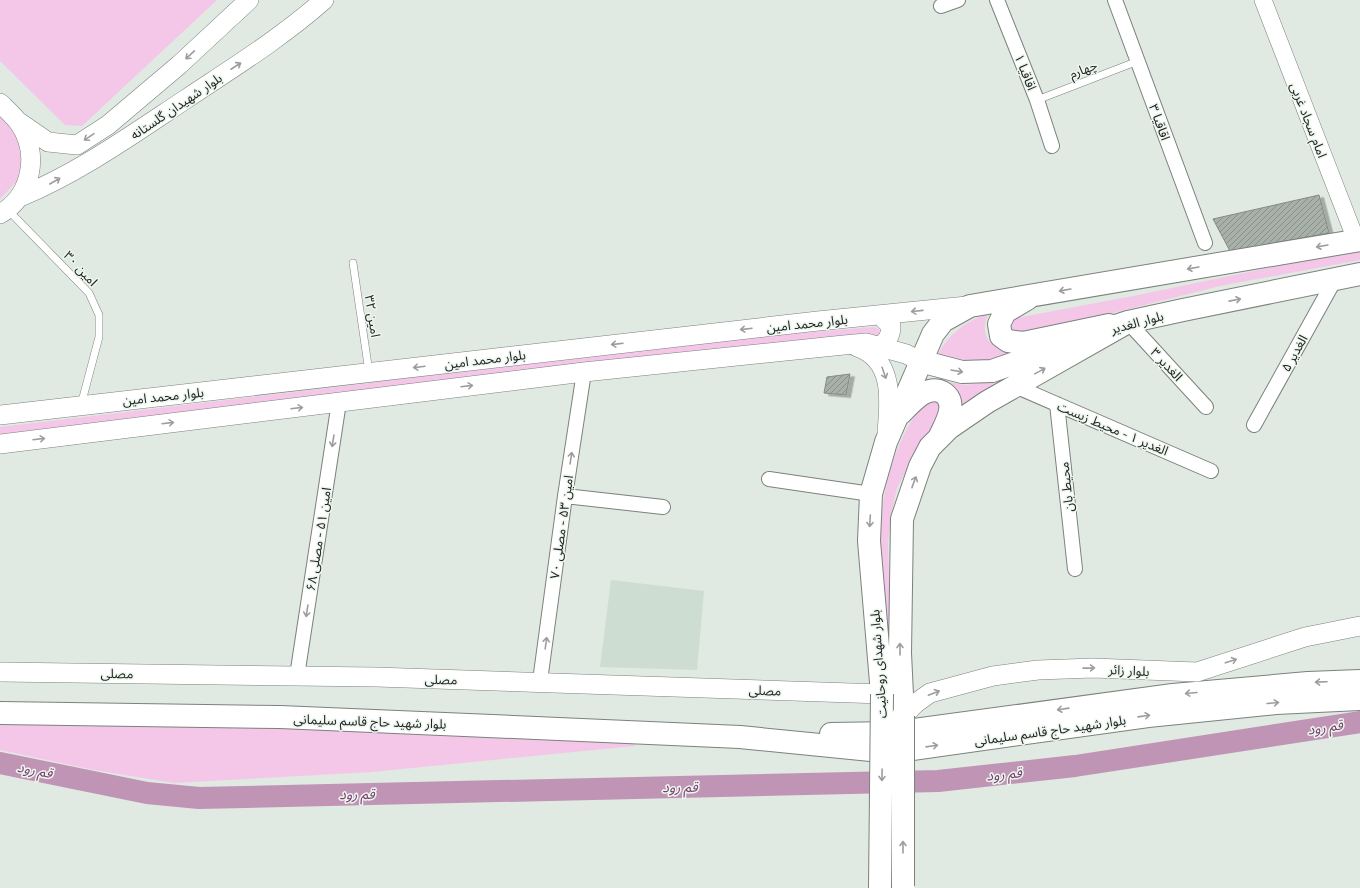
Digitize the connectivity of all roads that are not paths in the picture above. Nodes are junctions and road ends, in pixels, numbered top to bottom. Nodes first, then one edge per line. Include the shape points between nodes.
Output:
1 (249, 0) edge
2 (324, 0) edge
3 (958, 0) edge
4 (997, 0) edge
5 (1115, 0) edge
6 (1263, 0) edge
7 (941, 6) dead end
8 (1138, 61) junction
9 (1036, 100) junction
10 (0, 103) edge
11 (19, 122) junction
12 (1052, 146) dead end
13 (9, 207) edge
14 (1358, 240) edge
15 (1205, 243) dead end
16 (353, 263) dead end
17 (1360, 274) edge
18 (1334, 280) junction
19 (1041, 294) junction
20 (970, 306) junction
21 (880, 315) junction
22 (1128, 322) junction
23 (844, 344) junction
24 (879, 347) junction
25 (920, 361) junction
26 (370, 372) junction
27 (584, 372) junction
28 (1014, 386) junction
29 (339, 402) junction
30 (1057, 404) junction
31 (81, 405) junction
32 (1206, 407) dead end
33 (0, 415) edge
34 (897, 416) junction
35 (1254, 425) dead end
36 (938, 439) junction
37 (886, 442) junction
38 (0, 444) edge
39 (1211, 471) dead end
40 (769, 479) dead end
41 (872, 494) junction
42 (565, 496) junction
43 (664, 507) dead end
44 (1075, 569) dead end
45 (1360, 626) edge
46 (0, 672) edge
47 (297, 676) junction
48 (540, 681) junction
49 (1360, 681) edge
50 (882, 694) junction
51 (1360, 699) edge
52 (0, 713) edge
53 (903, 716) junction
54 (740, 737) junction
55 (904, 887) edge
56 (880, 888) edge

1 -> 11 main road, بلوار شهیدان گلستانه via 179,65 108,125 76,145 48,142
13 -> 2 main road, بلوار شهیدان گلستانه via 104,153 261,50
3 - 7 street
4 - 9 street, اقاقیا ۱
5 - 8 street, اقاقیا ۳
6 - 14 street, امام سجاد غربی
8 - 9 lane, چهارم
8 - 15 street, اقاقیا ۳
9 - 12 street, اقاقیا ۱
10 - 11 main road
11 - 13 main road via 26,135 32,157 29,176
13 - 31 lane, امین ۳۰ via 89,293 99,315 99,337
14 -> 19 main road
16 - 26 lane, امین ۳۲
17 - 18 main road, بلوار الغدیر
22 -> 18 main road, بلوار الغدیر
18 - 35 street, الغدیر ۵
19 - 20 main road
19 - 22 main road via 1020,302 1005,312 999,324 1001,336 1008,341 1023,343
20 -> 21 main road, بلوار محمد امین
20 - 25 main road, بلوار شهدای روحانیت via 943,320
21 - 24 main road via 891,326 891,333
21 -> 26 main road, بلوار محمد امین
25 -> 22 main road, بلوار الغدیر via 962,372 992,371
28 -> 22 main road
22 - 32 street, الغدیر ۳
23 - 24 main road, بلوار محمد امین via 866,343
23 - 27 main road, بلوار محمد امین
23 -> 37 main road via 872,354 881,363 889,391
24 - 25 main road, بلوار محمد امین via 906,354
25 - 34 main road, بلوار شهدای روحانیت
26 - 31 main road, بلوار محمد امین
29 -> 27 main road, بلوار محمد امین
42 -> 27 street, امین ۵۳ - مصلی ۷۰
28 - 30 street, الغدیر ۱ - محیط زیست
28 - 36 main road via 949,428
38 -> 29 main road, بلوار محمد امین
29 -> 47 street, امین ۵۱ - مصلی ۶۸
30 - 39 street, الغدیر ۱ - محیط زیست
30 - 44 street, محیط بان
31 - 33 main road, بلوار محمد امین
34 - 36 main road via 921,394 932,390 940,391 948,396 951,403 947,421
34 - 37 main road, بلوار شهدای روحانیت
53 -> 36 main road, بلوار شهدای روحانیت via 900,653 902,519 920,466 930,447
37 - 41 main road, بلوار شهدای روحانیت
40 - 41 street
41 -> 50 main road, بلوار شهدای روحانیت via 869,541
42 - 43 street
48 -> 42 street, امین ۵۳ - مصلی ۷۰
53 -> 45 main road, بلوار زائر via 930,693 994,676 1038,670 1093,668 1197,672 1305,637
46 - 47 main road, مصلی
47 - 48 main road, مصلی
48 - 50 main road, مصلی
49 -> 54 main road, بلوار شهید حاج قاسم سلیمانی via 1173,695 892,733
50 -> 56 main road, بلوار شهدای روحانیت, bridge
54 -> 51 main road, بلوار شهید حاج قاسم سلیمانی via 891,752 1148,716 1276,703
52 - 54 main road, بلوار شهید حاج قاسم سلیمانی via 280,718
55 -> 53 main road, بلوار شهدای روحانیت, bridge

